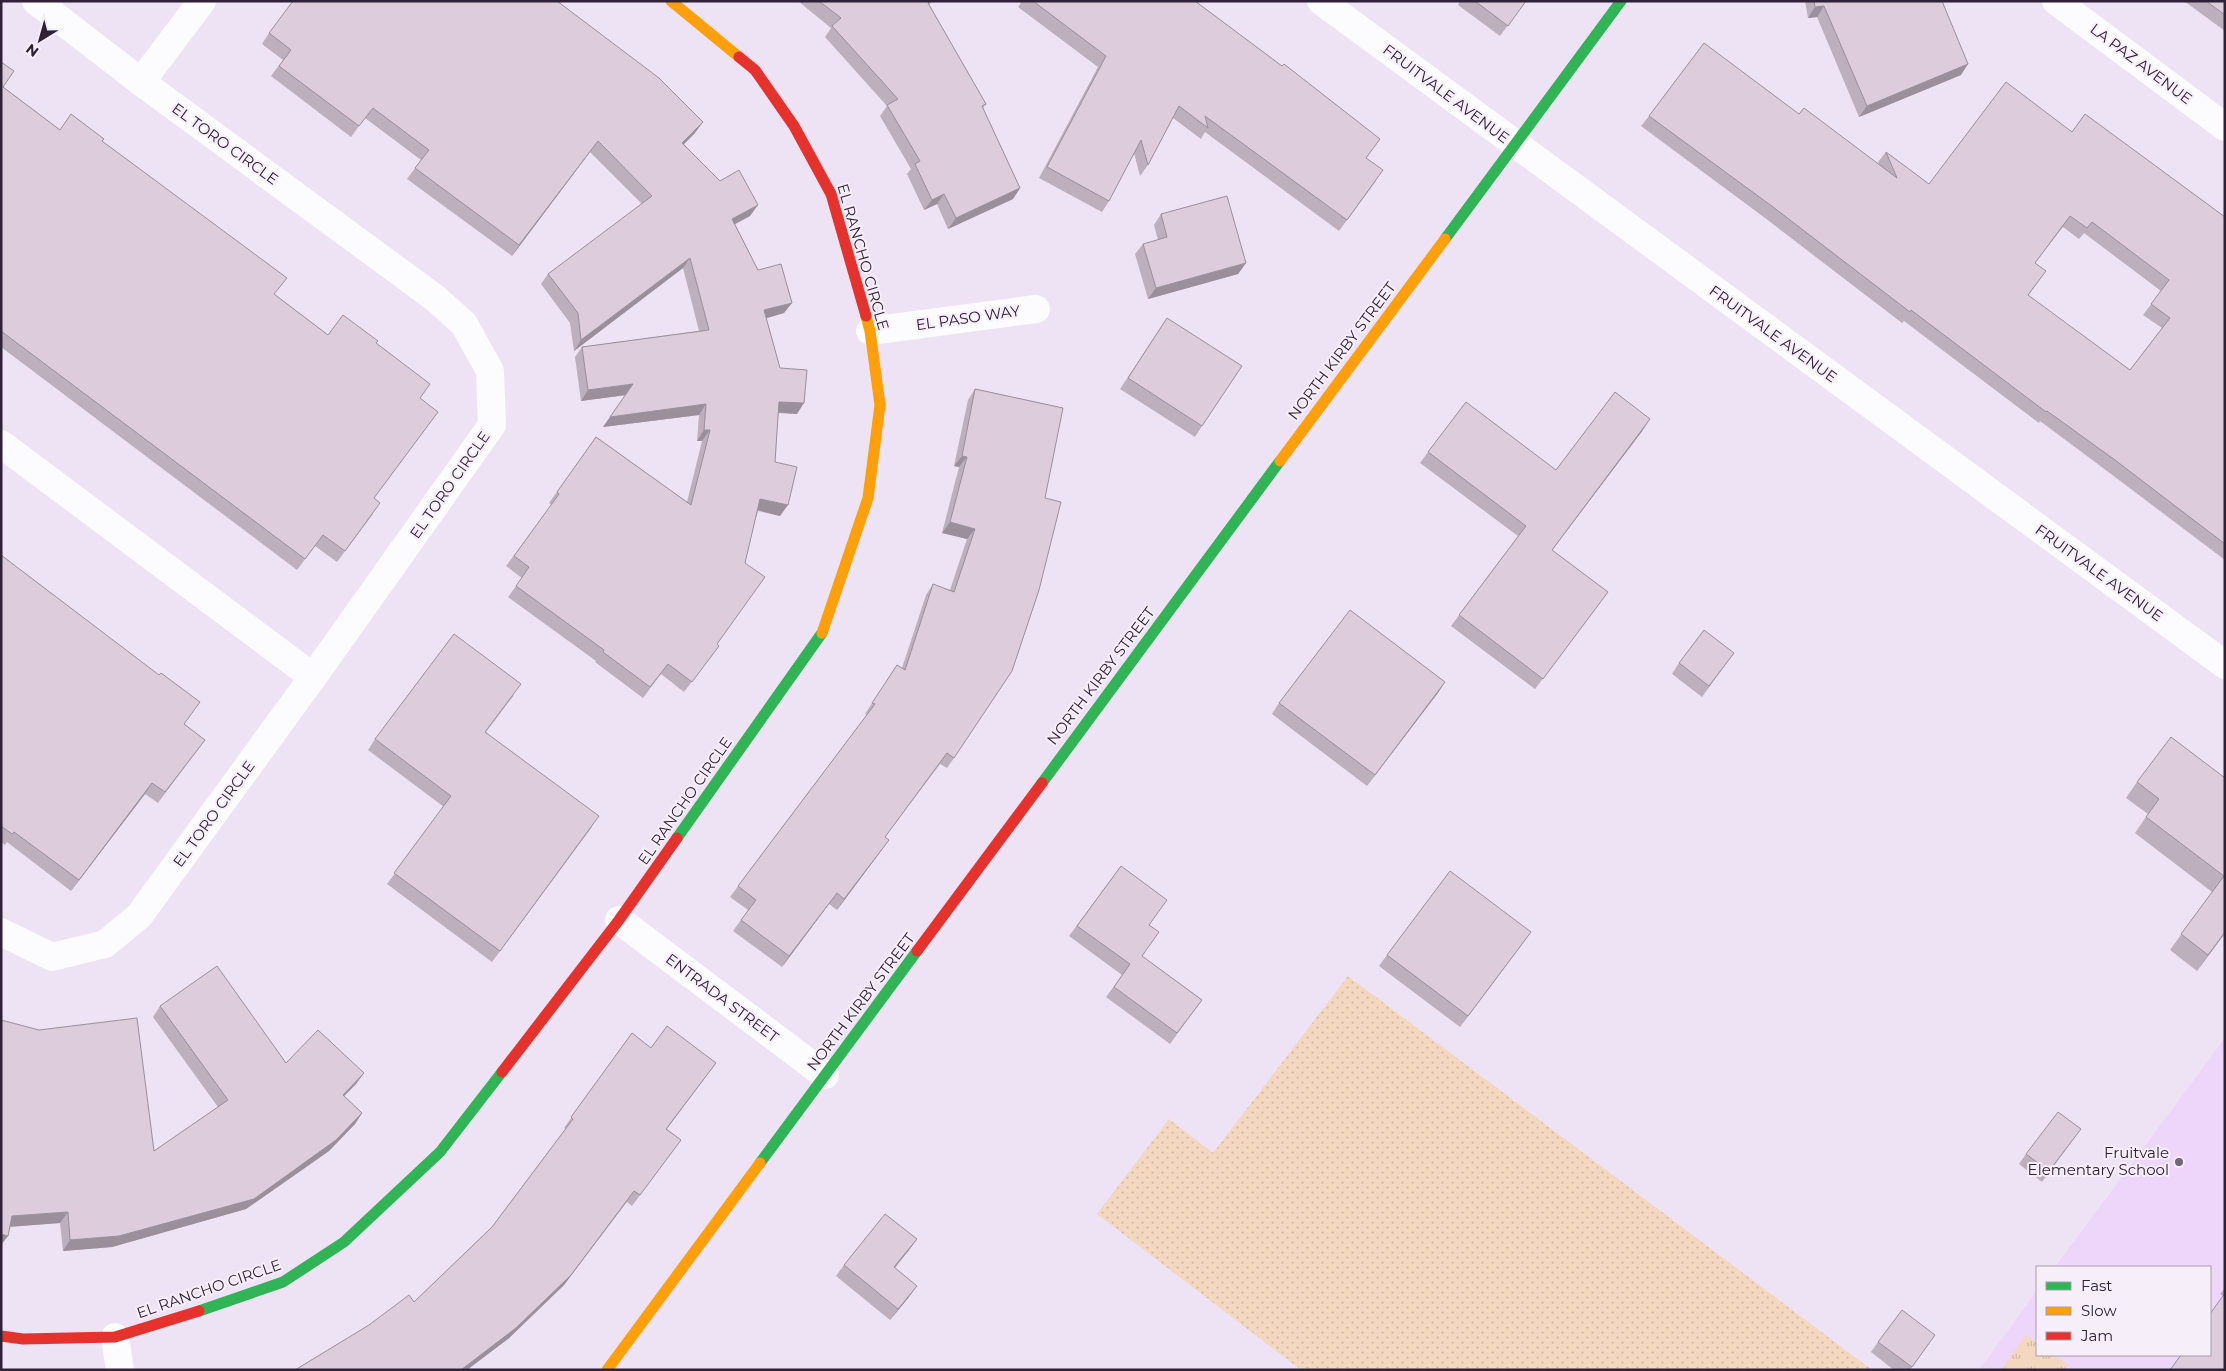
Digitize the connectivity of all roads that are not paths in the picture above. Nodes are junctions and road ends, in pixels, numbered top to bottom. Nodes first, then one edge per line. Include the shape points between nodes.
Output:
1 (36, 1) edge
2 (202, 1) edge
3 (671, 1) edge
4 (1321, 1) edge
5 (1621, 1) edge
6 (2056, 1) edge
7 (141, 82) junction
8 (2225, 127) edge
9 (1514, 144) junction
10 (1036, 309) dead end
11 (870, 331) junction
12 (1, 444) edge
13 (2225, 665) edge
14 (313, 677) junction
15 (619, 920) junction
16 (1, 932) edge
17 (825, 1075) junction
18 (1, 1336) edge
19 (115, 1337) junction
20 (120, 1370) edge
21 (607, 1370) edge

1 - 7 street, EL TORO CIRCLE
2 - 7 street
3 - 11 street, EL RANCHO CIRCLE via 755,70 794,126 832,194
4 - 9 street, FRUITVALE AVENUE
5 - 9 street, NORTH KIRBY STREET
6 - 8 street, LA PAZ AVENUE
7 - 14 street, EL TORO CIRCLE via 435,298 464,324 490,371 492,425
9 - 13 street, FRUITVALE AVENUE
9 - 17 street, NORTH KIRBY STREET
10 - 11 street, EL PASO WAY
11 - 15 street, EL RANCHO CIRCLE via 880,405 868,498 824,630
12 - 14 street
14 - 16 street, EL TORO CIRCLE via 140,916 105,944 52,957
15 - 17 street, ENTRADA STREET
15 - 19 street, EL RANCHO CIRCLE via 440,1152 344,1242 283,1282
17 - 21 street, NORTH KIRBY STREET
18 - 19 street, EL RANCHO CIRCLE via 23,1340
19 - 20 street

